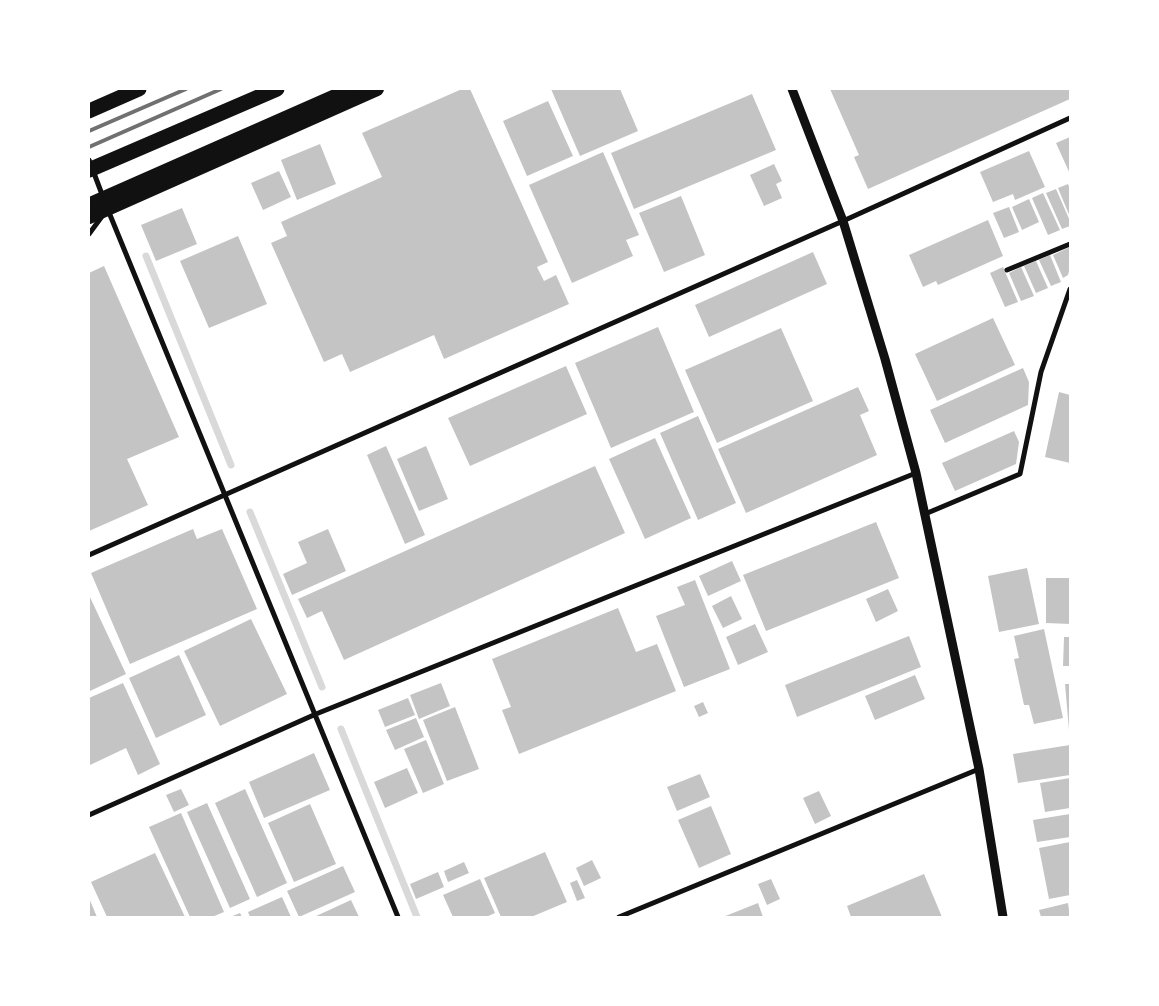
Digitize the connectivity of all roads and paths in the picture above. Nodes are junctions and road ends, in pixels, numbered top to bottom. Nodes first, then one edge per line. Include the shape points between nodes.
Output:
1 (139, 89) edge
2 (277, 89) edge
3 (352, 89) edge
4 (377, 89) edge
5 (792, 89) edge
6 (89, 111) edge
7 (1070, 118) edge
8 (89, 160) edge
9 (89, 170) edge
10 (89, 205) edge
11 (108, 209) junction
12 (89, 217) edge
13 (843, 221) junction
14 (89, 234) edge
15 (1070, 244) edge
16 (1007, 270) dead end
17 (1070, 289) edge
18 (916, 473) junction
19 (226, 495) junction
20 (925, 514) junction
21 (89, 555) edge
22 (316, 714) junction
23 (979, 769) junction
24 (89, 815) edge
25 (398, 917) edge
26 (619, 917) edge
27 (1003, 917) edge

1 - 6 highway
2 - 9 highway
3 - 10 highway
4 - 11 highway
5 - 13 street
7 - 13 street
8 - 11 street
11 - 12 highway
11 - 14 street
11 - 19 street
13 - 18 street
13 - 19 street
15 - 16 street
17 - 20 street via 1041,372 1020,474
18 - 20 street
18 - 22 street
19 - 21 street
19 - 22 street
20 - 23 street
22 - 24 street
22 - 25 street
23 - 26 street
23 - 27 street

